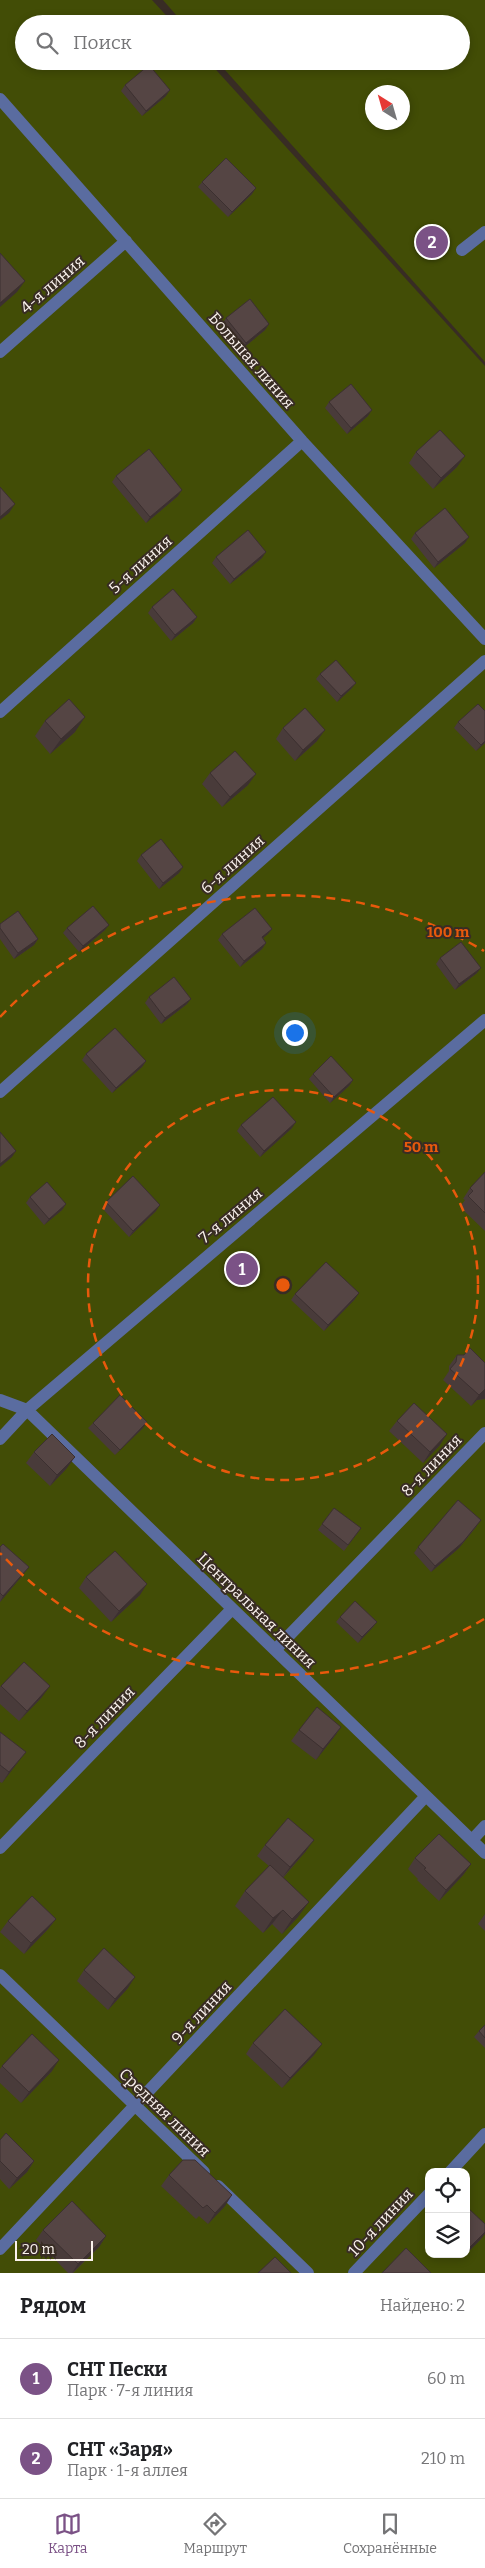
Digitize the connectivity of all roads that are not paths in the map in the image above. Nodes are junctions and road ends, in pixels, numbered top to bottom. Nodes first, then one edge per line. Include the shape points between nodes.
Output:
1 (0, 98) edge
2 (485, 232) edge
3 (126, 241) junction
4 (462, 250) dead end
5 (0, 352) edge
6 (302, 441) junction
7 (485, 639) edge
8 (485, 661) edge
9 (0, 712) edge
10 (485, 1020) edge
11 (0, 1092) edge
12 (0, 1400) edge
13 (27, 1410) junction
14 (485, 1433) edge
15 (0, 1439) edge
16 (232, 1609) junction
17 (274, 1650) junction
18 (426, 1796) junction
19 (485, 1826) edge
20 (472, 1840) junction
21 (0, 1848) edge
22 (485, 1853) edge
23 (0, 1974) edge
24 (135, 2106) junction
25 (485, 2134) edge
26 (454, 2168) edge
27 (425, 2198) edge
28 (0, 2249) edge
29 (308, 2273) edge
30 (354, 2273) edge

1 - 3 street, Большая линия
2 - 4 street
3 - 5 street, 4-я линия
3 - 6 street, Большая линия
6 - 7 street, Большая линия
6 - 9 street, 5-я линия
8 - 11 street, 6-я линия
10 - 13 street, 7-я линия
12 - 13 street, Центральная линия
13 - 15 street, 7-я линия
13 - 16 street, Центральная линия
14 - 17 street, 8-я линия
16 - 17 street, Центральная линия
16 - 21 street, 8-я линия
17 - 18 street, Центральная линия
18 - 20 street, Центральная линия
18 - 24 street, 9-я линия
19 - 20 street
20 - 22 street, Центральная линия
23 - 24 street, Средняя линия
24 - 28 street, 9-я линия
24 - 29 street, Средняя линия
25 - 26 street
27 - 30 street, 10-я линия

